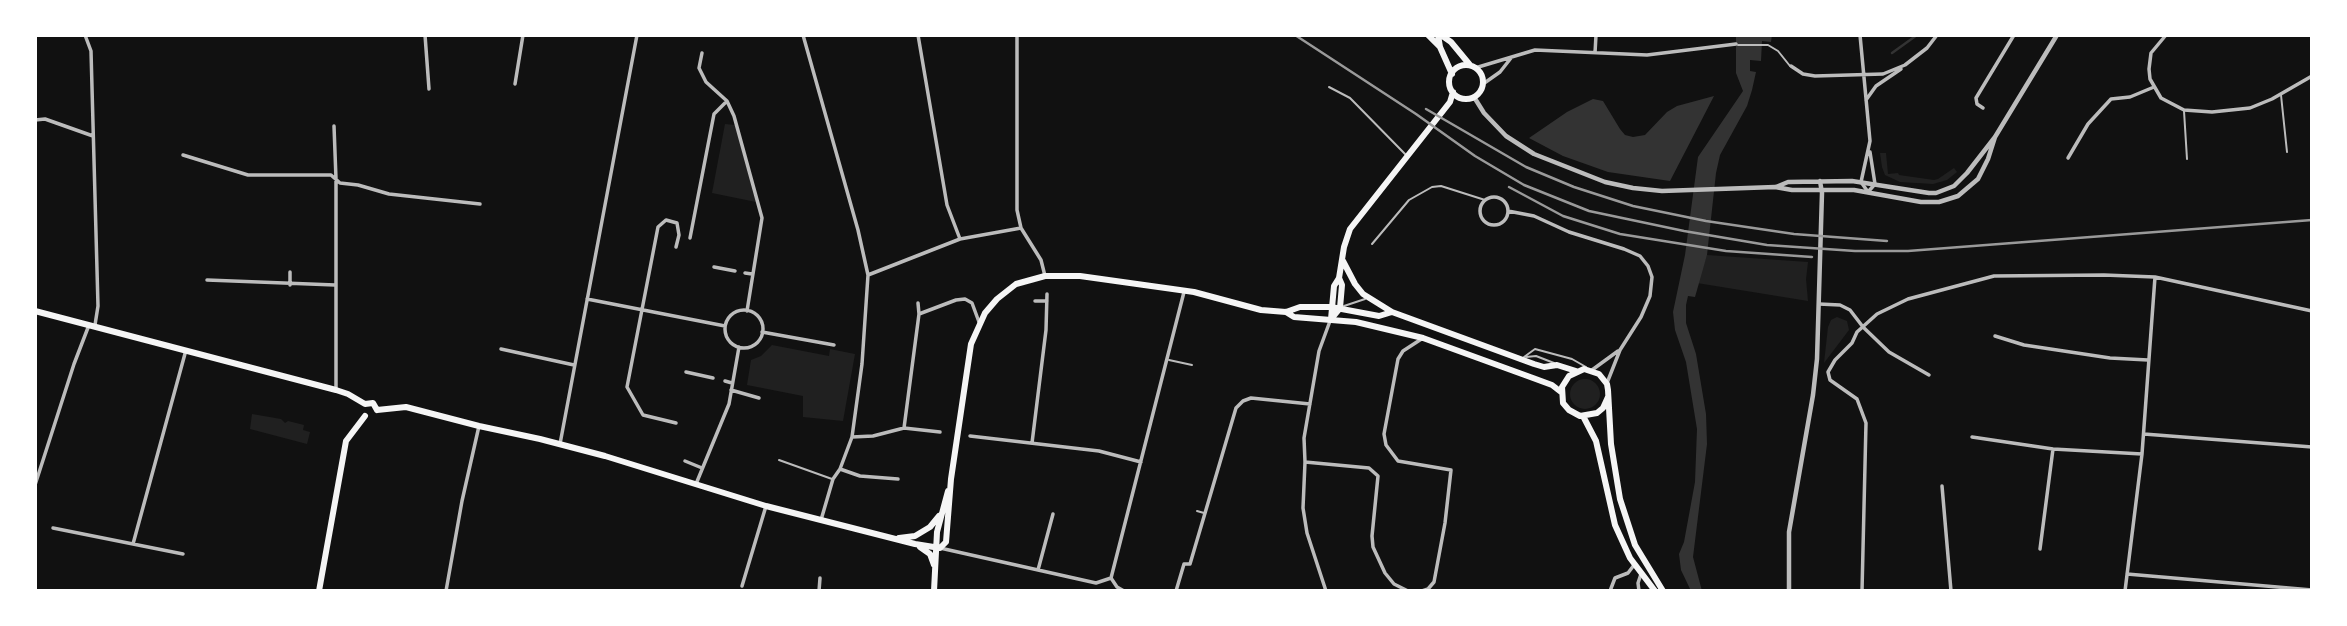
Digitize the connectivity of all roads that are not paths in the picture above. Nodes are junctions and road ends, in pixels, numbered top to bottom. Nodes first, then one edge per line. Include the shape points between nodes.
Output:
1 (85, 35) edge
2 (425, 35) edge
3 (523, 35) edge
4 (636, 35) edge
5 (803, 35) edge
6 (918, 35) edge
7 (1017, 35) edge
8 (1428, 35) edge
9 (1440, 35) edge
10 (1596, 35) edge
11 (1860, 35) edge
12 (1937, 35) edge
13 (2014, 35) edge
14 (2057, 35) edge
15 (2166, 35) edge
16 (1736, 44) joint
17 (1440, 47) junction
18 (702, 53) dead end
19 (1595, 53) junction
20 (1515, 54) junction
21 (1905, 65) junction
22 (1472, 66) junction
23 (1791, 66) joint
24 (1451, 74) junction
25 (1864, 74) junction
26 (2312, 76) edge
27 (514, 84) dead end
28 (1483, 84) junction
29 (1329, 87) dead end
30 (2154, 88) junction
31 (429, 89) dead end
32 (1452, 92) junction
33 (2281, 94) junction
34 (1474, 97) junction
35 (1866, 100) junction
36 (727, 101) junction
37 (1983, 108) dead end
38 (2184, 110) junction
39 (35, 120) edge
40 (334, 126) dead end
41 (93, 136) junction
42 (1995, 137) junction
43 (1870, 152) junction
44 (2287, 152) dead end
45 (183, 155) dead end
46 (1409, 157) junction
47 (2068, 158) dead end
48 (2187, 159) dead end
49 (336, 179) junction
50 (1820, 181) junction
51 (1861, 182) junction
52 (1875, 184) junction
53 (1775, 187) junction
54 (1822, 190) junction
55 (1868, 192) junction
56 (1485, 200) junction
57 (480, 204) dead end
58 (1508, 211) junction
59 (1021, 228) junction
60 (690, 238) dead end
61 (960, 239) junction
62 (1372, 244) dead end
63 (676, 247) dead end
64 (1343, 261) junction
65 (714, 267) dead end
66 (735, 271) dead end
67 (290, 272) dead end
68 (745, 273) dead end
69 (752, 274) junction
70 (868, 275) junction
71 (1045, 276) junction
72 (2155, 277) junction
73 (1339, 278) junction
74 (207, 280) dead end
75 (290, 285) junction
76 (335, 285) junction
77 (1184, 292) junction
78 (1047, 293) dead end
79 (587, 299) junction
80 (1372, 300) junction
81 (1035, 301) dead end
82 (1047, 301) junction
83 (918, 303) dead end
84 (1819, 304) junction
85 (1331, 307) junction
86 (641, 308) junction
87 (1340, 308) junction
88 (35, 311) edge
89 (747, 311) junction
90 (2312, 311) edge
91 (1286, 312) junction
92 (1392, 312) junction
93 (919, 314) junction
94 (1331, 319) junction
95 (979, 322) junction
96 (92, 325) junction
97 (725, 326) junction
98 (1863, 327) junction
99 (762, 332) junction
100 (1995, 336) dead end
101 (1423, 338) junction
102 (834, 345) dead end
103 (739, 347) junction
104 (501, 349) dead end
105 (186, 350) junction
106 (1620, 350) junction
107 (1522, 358) junction
108 (1167, 359) junction
109 (2148, 360) junction
110 (575, 365) junction
111 (1192, 365) dead end
112 (1591, 370) junction
113 (1576, 371) junction
114 (686, 372) dead end
115 (1929, 375) dead end
116 (713, 378) dead end
117 (725, 381) dead end
118 (732, 383) junction
119 (1607, 384) junction
120 (336, 390) junction
121 (731, 390) junction
122 (1561, 392) junction
123 (1608, 397) junction
124 (759, 398) dead end
125 (365, 404) junction
126 (1310, 404) junction
127 (377, 410) junction
128 (365, 416) junction
129 (1583, 416) junction
130 (676, 423) dead end
131 (479, 426) junction
132 (904, 428) junction
133 (940, 432) dead end
134 (2144, 434) junction
135 (970, 436) dead end
136 (852, 437) junction
137 (1972, 437) dead end
138 (1032, 443) junction
139 (560, 444) junction
140 (2312, 447) edge
141 (2053, 449) junction
142 (2142, 454) junction
143 (779, 460) dead end
144 (685, 461) dead end
145 (1141, 462) junction
146 (1306, 462) junction
147 (702, 468) junction
148 (840, 469) junction
149 (833, 479) junction
150 (898, 479) dead end
151 (951, 479) junction
152 (696, 484) junction
153 (35, 485) edge
154 (1942, 486) dead end
155 (766, 506) junction
156 (1197, 511) dead end
157 (942, 512) junction
158 (1205, 513) junction
159 (1053, 514) dead end
160 (821, 520) junction
161 (53, 528) dead end
162 (1631, 534) junction
163 (893, 538) junction
164 (133, 544) junction
165 (915, 544) junction
166 (938, 548) junction
167 (2040, 549) dead end
168 (183, 554) dead end
169 (1635, 564) junction
170 (935, 567) junction
171 (1038, 570) junction
172 (1642, 574) junction
173 (2127, 574) junction
174 (820, 578) dead end
175 (1111, 578) junction
176 (742, 586) dead end
177 (2253, 588) edge
178 (2312, 590) edge
179 (319, 591) edge
180 (446, 591) edge
181 (818, 591) edge
182 (934, 591) edge
183 (1124, 591) edge
184 (1176, 591) edge
185 (1326, 591) edge
186 (1408, 591) edge
187 (1422, 591) edge
188 (1610, 591) edge
189 (1639, 591) edge
190 (1655, 591) edge
191 (1662, 591) edge
192 (1789, 591) edge
193 (1862, 591) edge
194 (1951, 591) edge
195 (1959, 591) edge
196 (2125, 591) edge

1 - 41 street via 91,51
2 - 31 street
3 - 27 street
4 - 79 street
5 - 70 street
6 - 61 street via 947,205
7 - 59 street via 1016,195
8 - 17 main road
9 - 17 main road
9 - 22 main road
10 - 19 street
11 - 25 street
12 - 21 street
13 - 37 street via 1976,98
14 - 42 street
15 - 30 street via 2151,53 2148,69
16 - 19 street via 1669,54
16 - 23 lane via 1768,45
17 - 24 main road
18 - 36 street via 699,68 706,82
19 - 20 street via 1535,50
20 - 22 street
20 - 28 street
21 - 25 street via 1883,74
21 - 35 street via 1876,86
22 - 24 main road via 1462,66
22 - 28 main road via 1481,73
23 - 25 street via 1815,76
24 - 32 main road
25 - 35 street
26 - 33 street
28 - 34 main road
29 - 46 lane via 1350,98
30 - 38 street via 2161,98
30 - 47 street via 2111,99 2088,124
32 - 34 main road via 1460,98
32 - 46 main road via 1450,102
33 - 38 street via 2250,108
33 - 44 lane
34 - 53 street via 1506,136 1534,154 1615,184 1691,191
35 - 43 street
36 - 60 street via 714,114
36 - 69 street via 762,218
38 - 48 lane
39 - 41 street via 45,119
40 - 49 street
41 - 96 street via 98,306
42 - 52 street via 1961,180 1947,190 1929,193
42 - 55 street via 1978,179 1958,196 1932,203
43 - 51 street
43 - 52 street
45 - 49 street via 248,175
46 - 64 main road via 1350,229
49 - 57 street via 389,194
49 - 76 street
50 - 51 street
50 - 53 street
50 - 54 street
51 - 52 street
51 - 55 street
52 - 55 street
53 - 54 street
54 - 55 street
54 - 84 street
56 - 58 street via 1500,198
56 - 58 street via 1480,215 1488,223 1501,223
56 - 62 lane via 1432,187 1409,200
58 - 106 street via 1534,216 1645,261 1652,277 1650,296
59 - 61 street
59 - 71 street via 1041,260
61 - 70 street
63 - 86 street via 677,223 666,220 658,227
64 - 73 main road
64 - 80 main road via 1355,284
65 - 66 street
67 - 75 street
68 - 69 street
69 - 89 street
70 - 136 street
71 - 77 main road via 1080,276
71 - 95 main road via 1016,284
72 - 90 street
72 - 98 street via 1994,276 1908,299 1877,314
72 - 109 street
73 - 85 main road
73 - 87 main road
74 - 75 street
75 - 76 street
76 - 120 street
77 - 91 main road
77 - 108 street
78 - 82 street
79 - 86 street
79 - 110 street
80 - 87 lane
80 - 92 main road
81 - 82 street
82 - 138 street
83 - 93 street
84 - 98 street via 1850,310
84 - 192 street via 1813,395 1789,532
85 - 87 main road
85 - 91 main road
85 - 94 main road
86 - 97 street
86 - 130 street via 626,387 643,415
87 - 92 main road via 1379,316
87 - 94 main road
88 - 96 main road
89 - 97 street via 735,312
89 - 99 street via 760,321
91 - 94 main road via 1294,317
92 - 107 main road
93 - 95 street via 965,299 972,303
93 - 132 street
94 - 101 main road
94 - 126 street via 1319,351
95 - 151 main road via 969,356
96 - 105 main road
96 - 153 street via 74,363
97 - 103 street via 729,341
98 - 115 street via 1889,352
98 - 193 street via 1828,372 1832,381 1857,399 1867,423
99 - 102 street
99 - 103 street via 756,343
100 - 109 street via 2024,345
101 - 122 main road
101 - 187 street via 1403,351 1384,434 1398,461 1451,470 1434,582
103 - 118 street
104 - 110 street
105 - 120 main road
105 - 164 street
106 - 112 street
106 - 119 street
107 - 112 lane via 1535,349 1577,360
107 - 113 main road
108 - 111 lane
108 - 145 street
109 - 134 street
110 - 139 street
112 - 113 main road
112 - 119 main road
113 - 122 main road via 1565,380
114 - 116 street
117 - 118 street
118 - 121 street
119 - 123 main road
120 - 125 main road
121 - 124 street
121 - 147 street
122 - 129 main road via 1569,410
123 - 129 main road via 1597,413
123 - 162 main road via 1618,489
125 - 127 main road via 373,403
125 - 128 main road
126 - 146 street via 1304,438
126 - 158 street via 1243,401 1233,415
127 - 128 main road via 374,416
127 - 131 main road via 406,407
128 - 179 main road via 346,442
129 - 169 main road via 1596,441 1615,525
131 - 139 main road
131 - 180 street
132 - 133 street
132 - 136 street
134 - 140 street
134 - 142 street
135 - 138 street
136 - 148 street
137 - 141 street
138 - 145 street via 1099,451
139 - 152 main road
141 - 142 street
141 - 167 street
142 - 173 street
143 - 149 lane
144 - 147 street
145 - 175 street
146 - 185 street via 1303,508
146 - 186 street via 1369,468 1378,477 1373,547 1385,573
147 - 152 street
148 - 149 street
148 - 150 street
149 - 160 street
151 - 157 main road
151 - 166 main road via 946,538
152 - 155 main road
154 - 194 street
155 - 160 main road
155 - 176 street
156 - 158 lane
157 - 163 main road via 915,536
157 - 166 main road
158 - 184 street via 1190,564 1184,564
159 - 171 street
160 - 163 main road
161 - 164 street
162 - 169 main road
162 - 191 main road
163 - 165 main road
164 - 168 street
165 - 166 main road
165 - 170 main road via 930,554
166 - 170 main road
166 - 171 street
169 - 172 main road
169 - 188 street via 1615,579
170 - 182 main road
171 - 175 street via 1096,583
172 - 189 street
172 - 190 main road
173 - 177 street
173 - 196 street
174 - 181 street
175 - 183 street
177 - 178 street
194 - 195 street

